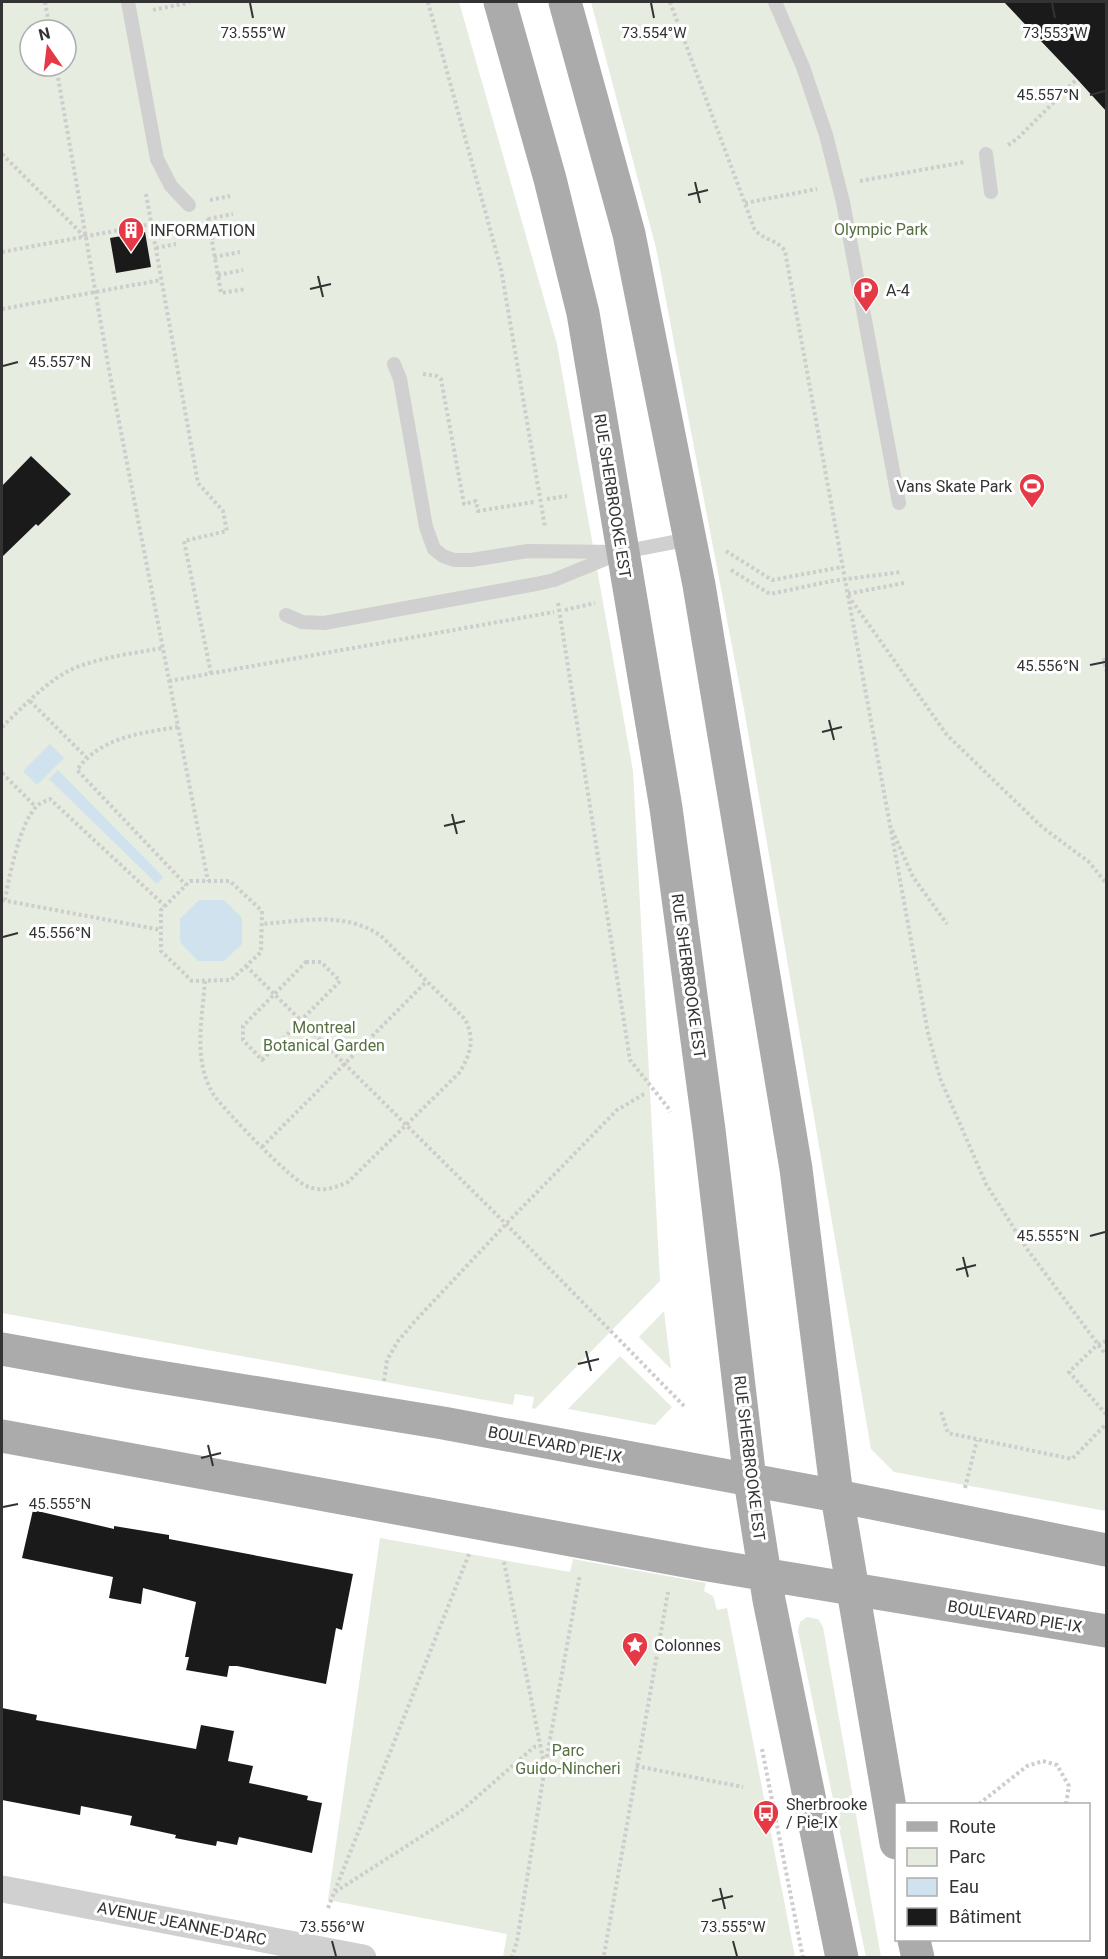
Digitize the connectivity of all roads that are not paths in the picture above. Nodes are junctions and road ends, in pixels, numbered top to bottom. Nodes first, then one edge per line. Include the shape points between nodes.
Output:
1 (128, 2) edge
2 (500, 2) edge
3 (565, 2) edge
4 (775, 2) edge
5 (986, 154) dead end
6 (990, 192) dead end
7 (189, 205) dead end
8 (394, 364) dead end
9 (899, 503) dead end
10 (690, 539) junction
11 (622, 552) junction
12 (286, 615) dead end
13 (2, 1349) edge
14 (2, 1436) edge
15 (750, 1480) junction
16 (837, 1496) junction
17 (1107, 1550) edge
18 (765, 1575) junction
19 (852, 1589) junction
20 (1107, 1632) edge
21 (895, 1832) edge
22 (2, 1889) edge
23 (914, 1941) edge
24 (363, 1958) edge
25 (842, 1958) edge
26 (918, 1958) edge

1 - 7 lane via 157,159 171,186
2 - 11 main road, RUE SHERBROOKE EST via 583,313
3 - 10 main road via 629,234
4 - 9 lane via 803,67 843,202
5 - 6 lane
8 - 11 lane via 426,527 434,549 454,560 528,551
10 - 11 lane
10 - 16 main road via 796,1169
11 - 12 lane via 536,585 324,623 302,622
11 - 15 main road, RUE SHERBROOKE EST via 668,819 710,1130
13 - 15 main road, BOULEVARD PIE-IX via 443,1423
14 - 18 main road, BOULEVARD PIE-IX
15 - 16 main road, BOULEVARD PIE-IX
15 - 18 main road, RUE SHERBROOKE EST
16 - 17 main road, BOULEVARD PIE-IX
16 - 19 main road
18 - 19 main road, BOULEVARD PIE-IX
18 - 25 main road, RUE SHERBROOKE EST
19 - 20 main road, BOULEVARD PIE-IX
19 - 21 main road
22 - 24 street, AVENUE JEANNE-D'ARC
23 - 26 main road

